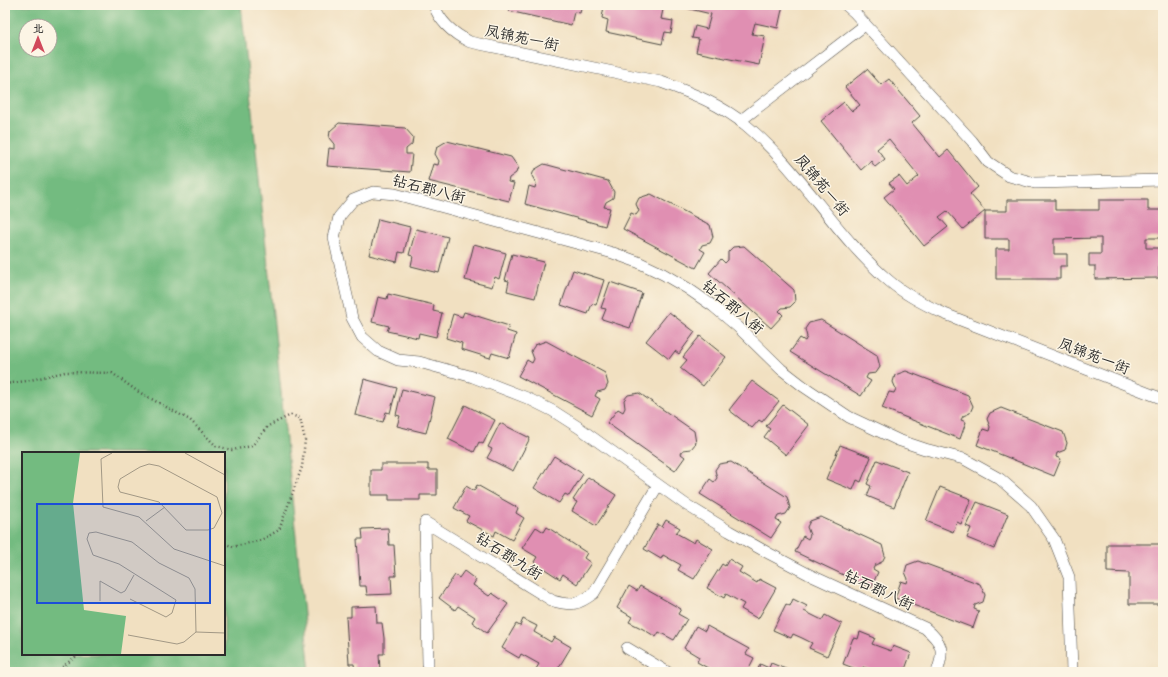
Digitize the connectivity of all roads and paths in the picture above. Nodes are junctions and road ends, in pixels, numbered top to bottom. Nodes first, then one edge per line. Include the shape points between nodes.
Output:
1 (434, 5) edge
2 (846, 5) edge
3 (865, 25) junction
4 (740, 121) junction
5 (1163, 180) edge
6 (5, 384) edge
7 (1163, 399) edge
8 (658, 485) junction
9 (225, 543) edge
10 (627, 648) dead end
11 (78, 655) edge
12 (428, 664) dead end
13 (56, 672) edge
14 (667, 672) edge
15 (937, 672) edge
16 (1072, 672) edge

1 - 4 lane, 凤锦苑一街 via 445,24 456,35 470,42 661,82 720,107
2 - 3 lane
3 - 4 lane
3 - 5 lane via 972,141 988,162 1009,176 1035,182
4 - 7 lane, 凤锦苑一街 via 770,147 858,252 907,294 945,314
6 - 9 path via 65,372 112,373 137,391 190,420 216,446 232,450 252,446 268,426 291,415 300,418 305,440 302,468 279,530 261,540 233,547
8 - 12 lane, 钻石郡九街 via 594,593 582,602 567,605 552,601 425,522
8 - 15 lane, 钻石郡八街 via 770,554 925,628 936,637 942,652
8 - 16 lane, 钻石郡八街 via 553,411 500,386 419,362 398,360 378,351 362,337 352,318 334,238 339,217 353,200 373,192 395,194 638,262 675,281 713,306 786,373 848,416 898,440 964,459 1000,479 1031,506 1054,539 1069,577
10 - 14 lane
11 - 13 path

